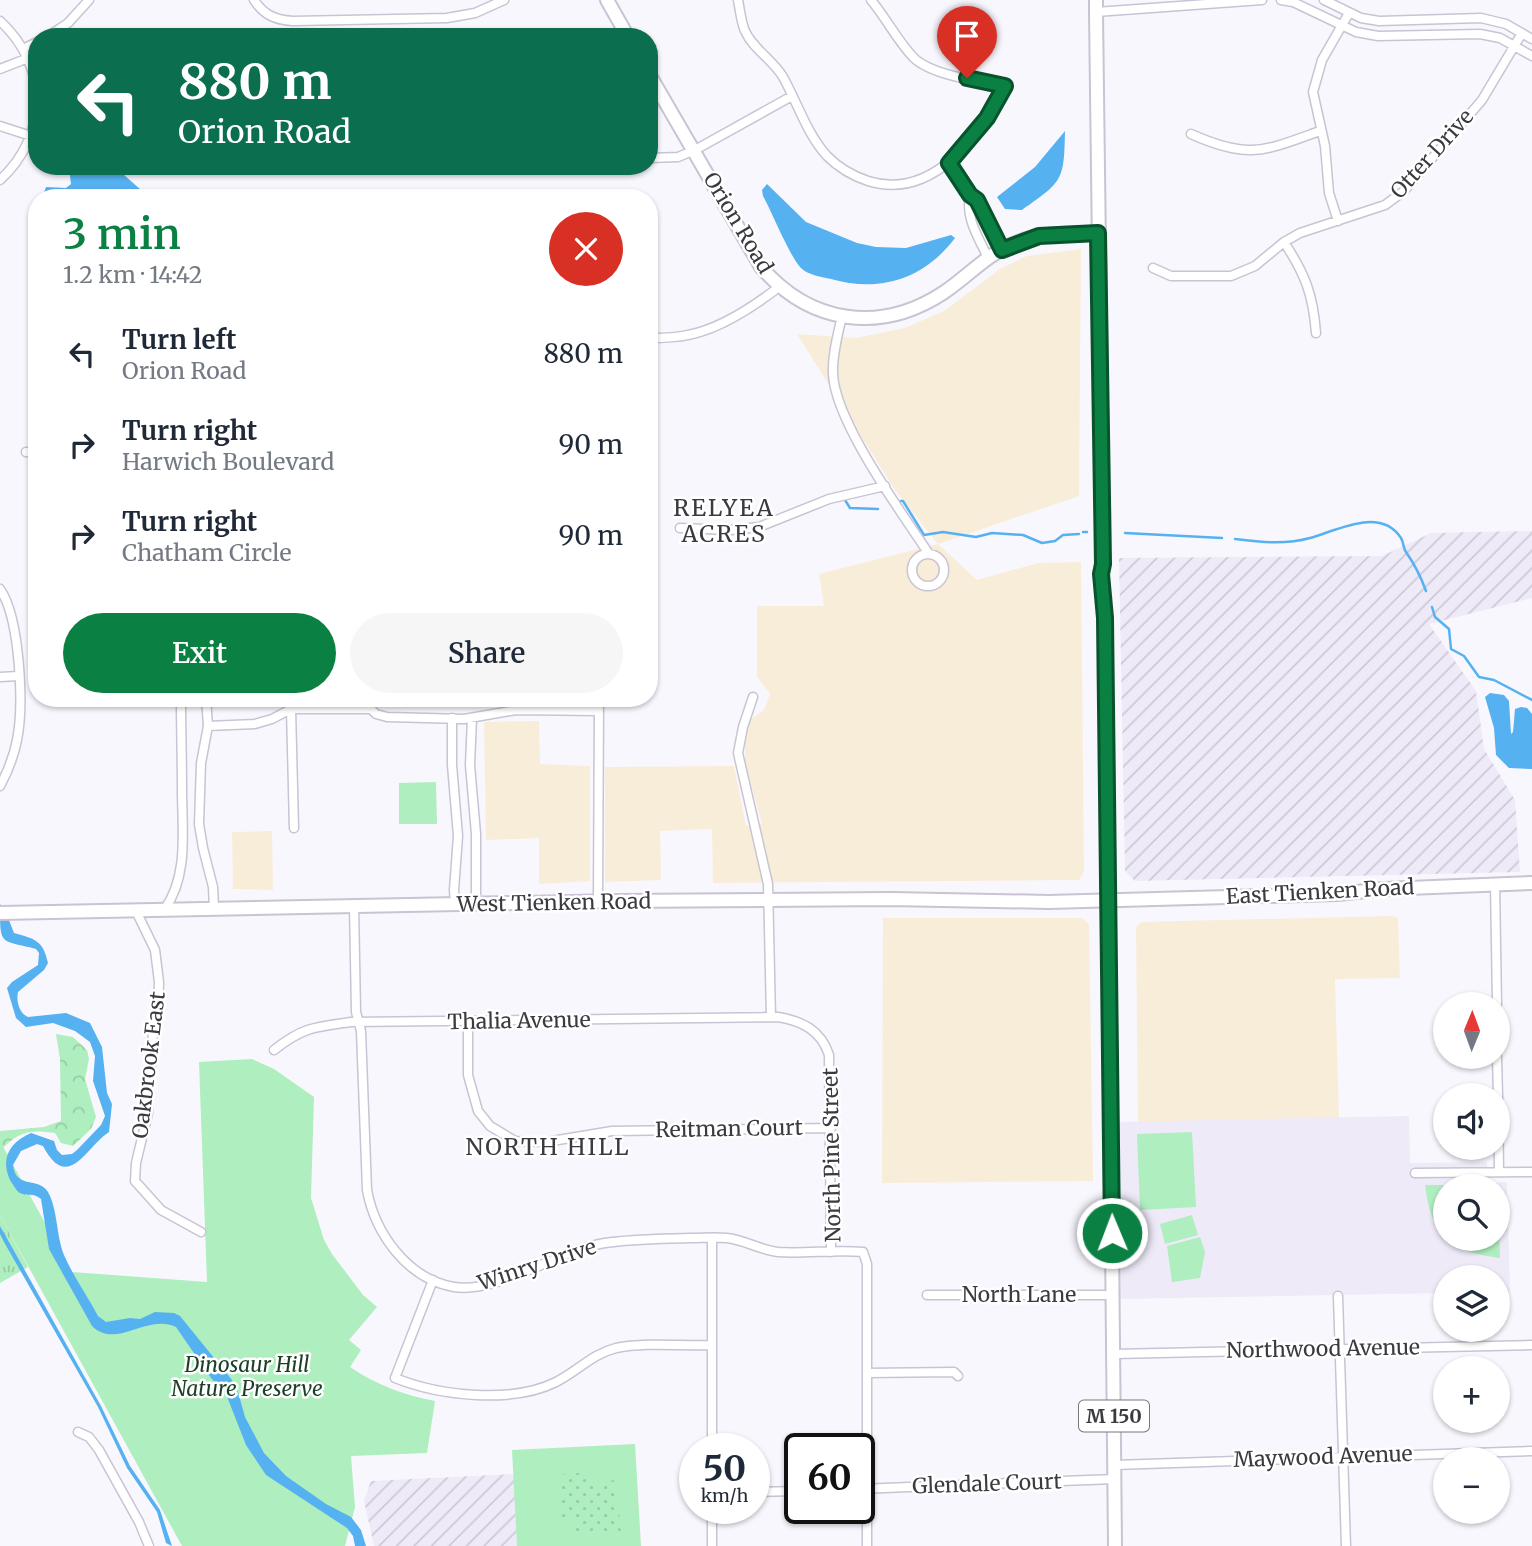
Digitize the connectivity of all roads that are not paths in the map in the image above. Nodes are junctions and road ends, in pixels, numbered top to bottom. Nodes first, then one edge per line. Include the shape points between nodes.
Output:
1 (89, 0) edge
2 (254, 0) edge
3 (503, 0) edge
4 (607, 0) edge
5 (738, 0) edge
6 (871, 0) edge
7 (1262, 0) edge
8 (1281, 0) edge
9 (1324, 0) edge
10 (1202, 2) edge
11 (1096, 6) edge
12 (1349, 13) junction
13 (0, 21) edge
14 (1342, 25) junction
15 (60, 28) edge
16 (623, 28) edge
17 (1522, 33) junction
18 (1532, 38) edge
19 (28, 46) edge
20 (1515, 46) junction
21 (23, 49) junction
22 (1532, 56) edge
23 (28, 58) joint
24 (0, 69) edge
25 (658, 89) edge
26 (792, 96) junction
27 (0, 127) edge
28 (1320, 131) junction
29 (1191, 134) dead end
30 (28, 135) edge
31 (28, 145) edge
32 (695, 150) junction
33 (658, 158) edge
34 (949, 163) junction
35 (0, 180) edge
36 (970, 195) junction
37 (1338, 221) junction
38 (1098, 233) junction
39 (1284, 242) junction
40 (1002, 250) junction
41 (988, 258) junction
42 (1153, 268) dead end
43 (779, 286) junction
44 (842, 316) junction
45 (1316, 333) dead end
46 (658, 337) edge
47 (885, 486) junction
48 (680, 528) dead end
49 (920, 541) junction
50 (929, 554) junction
51 (918, 558) junction
52 (0, 589) edge
53 (18, 676) junction
54 (0, 677) edge
55 (753, 697) dead end
56 (181, 707) edge
57 (207, 707) edge
58 (599, 707) edge
59 (291, 709) junction
60 (599, 711) junction
61 (452, 718) junction
62 (472, 718) junction
63 (208, 726) junction
64 (0, 786) edge
65 (293, 828) dead end
66 (1532, 883) edge
67 (1495, 884) junction
68 (769, 900) junction
69 (1108, 900) junction
70 (598, 902) junction
71 (476, 903) junction
72 (456, 904) junction
73 (354, 905) junction
74 (214, 908) junction
75 (136, 911) junction
76 (164, 911) junction
77 (3, 912) edge
78 (1497, 992) edge
79 (771, 1017) junction
80 (358, 1022) junction
81 (468, 1022) junction
82 (274, 1050) dead end
83 (831, 1128) junction
84 (1499, 1160) edge
85 (1499, 1172) junction
86 (1532, 1172) edge
87 (1415, 1173) dead end
88 (201, 1232) dead end
89 (712, 1238) junction
90 (831, 1252) junction
91 (433, 1280) junction
92 (1112, 1291) junction
93 (927, 1295) dead end
94 (1338, 1296) dead end
95 (1532, 1345) edge
96 (712, 1346) junction
97 (1339, 1349) junction
98 (1114, 1354) junction
99 (867, 1373) junction
100 (958, 1376) dead end
101 (78, 1432) dead end
102 (712, 1433) edge
103 (865, 1433) edge
104 (1532, 1451) edge
105 (1344, 1456) junction
106 (1115, 1465) junction
107 (1115, 1479) junction
108 (875, 1489) edge
109 (712, 1524) edge
110 (865, 1524) edge
111 (149, 1546) edge
112 (712, 1546) edge
113 (867, 1546) edge
114 (1115, 1546) edge
115 (1346, 1546) edge

1 - 15 street
2 - 3 street via 271,16 293,21 447,18 475,13
4 - 16 main road
5 - 26 street via 746,33 778,69
6 - 34 street via 919,62 1005,86 987,118
7 - 10 street
8 - 14 street
9 - 12 street
10 - 11 street
11 - 38 main road
12 - 14 street
12 - 17 street via 1379,21 1481,18
13 - 21 street
14 - 20 street via 1378,36 1480,34
14 - 28 street via 1315,83
17 - 18 street
17 - 20 street, Otter Drive
19 - 21 street
20 - 22 street
20 - 37 street, Otter Drive via 1482,100 1404,191 1375,210
21 - 23 street
23 - 24 street
25 - 32 main road, Orion Road
26 - 32 street
26 - 34 street via 827,156 865,180 913,182
27 - 30 street
28 - 29 street via 1269,149 1250,150 1220,147
28 - 37 street
31 - 35 street
32 - 33 street
32 - 43 main road, Orion Road via 745,242
34 - 36 street
36 - 40 street via 977,200
36 - 41 street via 971,221
37 - 39 street, Otter Drive
38 - 40 main road, Orion Road via 1039,236
38 - 69 main road
39 - 42 street, Otter Drive via 1255,266 1230,276 1171,276
39 - 45 street via 1308,282
40 - 41 main road, Orion Road
41 - 44 main road, Orion Road via 914,309 875,318
43 - 44 main road, Orion Road via 793,298
43 - 46 street via 751,307 702,330
44 - 47 street via 833,362 834,386 846,421
47 - 48 street via 830,499 759,527
47 - 49 street
49 - 50 street
49 - 51 street
50 - 51 street
50 - 51 street via 939,558 944,568 942,577 931,586 914,578
52 - 53 street via 17,636
53 - 54 street
53 - 64 street via 18,738
55 - 68 street via 738,753
56 - 76 street via 183,846 179,878
57 - 63 street
58 - 60 street
59 - 61 street via 371,709 387,717
59 - 63 street via 256,723
59 - 65 street
60 - 62 street via 516,710
60 - 70 street
61 - 62 street
61 - 72 street
62 - 71 street
63 - 74 street via 201,762 200,824
66 - 67 main road, East Tienken Road
67 - 69 main road, East Tienken Road via 1338,894
67 - 78 street
68 - 69 main road, West Tienken Road
68 - 70 main road, West Tienken Road
68 - 79 street
69 - 92 main road, M 150
70 - 71 main road, West Tienken Road
71 - 72 main road, West Tienken Road
72 - 73 main road, West Tienken Road
73 - 74 main road, West Tienken Road
73 - 80 street, Winry Drive
74 - 76 main road, West Tienken Road
75 - 76 main road, West Tienken Road
75 - 77 main road, West Tienken Road
75 - 88 street, Oakbrook East via 155,950 159,982 147,1080 147,1126 135,1181 161,1210
79 - 81 street, Thalia Avenue
79 - 83 street, North Pine Street via 801,1023 826,1044
80 - 81 street, Thalia Avenue
80 - 82 street, Thalia Avenue via 312,1027
80 - 91 street, Winry Drive via 371,1211 402,1258
81 - 83 street, Reitman Court via 471,1095 490,1126 515,1141 546,1142 612,1131
83 - 90 street, North Pine Street
84 - 85 street
85 - 86 street
85 - 87 street
89 - 90 street, Winry Drive via 779,1252
89 - 91 street, Winry Drive via 588,1246 471,1288
89 - 96 street
90 - 99 street, North Pine Street via 863,1252 866,1257
91 - 96 street via 395,1378 414,1386 452,1394 523,1392 557,1381 593,1357 618,1348
92 - 93 street, North Lane
92 - 98 main road, M 150
94 - 97 street
95 - 97 street, Northwood Avenue
96 - 102 street
97 - 98 street, Northwood Avenue
97 - 105 street
98 - 106 main road, M 150
99 - 100 street via 954,1372
99 - 103 street, North Pine Street
101 - 111 street via 99,1450
104 - 105 street, Maywood Avenue
105 - 106 street, Maywood Avenue
105 - 115 street
106 - 107 main road, M 150
107 - 108 street, Glendale Court
107 - 114 main road, M 150
109 - 112 street
110 - 113 street, North Pine Street

